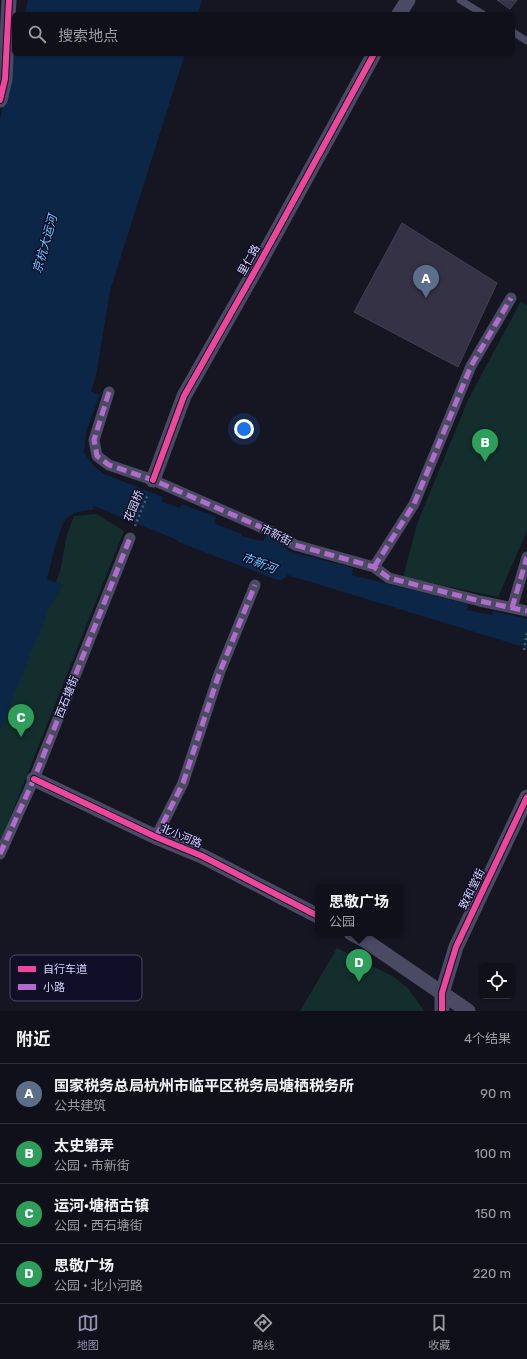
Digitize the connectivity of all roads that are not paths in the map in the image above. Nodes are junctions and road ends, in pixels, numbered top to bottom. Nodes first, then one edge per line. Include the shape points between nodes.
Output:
1 (9, 0) edge
2 (408, 0) edge
3 (460, 0) edge
4 (400, 12) edge
5 (480, 12) edge
6 (515, 33) edge
7 (527, 41) edge
8 (373, 56) edge
9 (0, 100) edge
10 (511, 298) dead end
11 (109, 392) dead end
12 (153, 480) junction
13 (130, 538) road end
14 (527, 557) edge
15 (374, 567) junction
16 (255, 585) dead end
17 (512, 608) junction
18 (527, 611) edge
19 (34, 779) junction
20 (525, 807) edge
21 (156, 837) junction
22 (0, 854) edge
23 (315, 914) edge
24 (357, 936) edge
25 (442, 993) junction
26 (442, 1011) edge
27 (468, 1011) edge

1 - 9 street via 5,79
2 - 4 street
3 - 5 lane
6 - 7 lane
8 - 12 street, 里仁路 via 184,396
10 - 15 street via 471,366 414,504
11 - 12 street, 市新街 via 94,440 97,456 109,465
12 - 15 street, 市新街 via 272,532 295,545
13 - 19 street, 西石塘街
14 - 17 street
15 - 17 street, 市新街 via 389,578
16 - 21 street via 219,674 183,783
17 - 18 street, 市新街
19 - 21 street, 北小河路
19 - 22 street, 西石塘街
20 - 25 street, 致和堂街 via 456,946
21 - 23 street, 北小河路 via 202,856
24 - 25 street
25 - 26 street, 致和堂街
25 - 27 street

